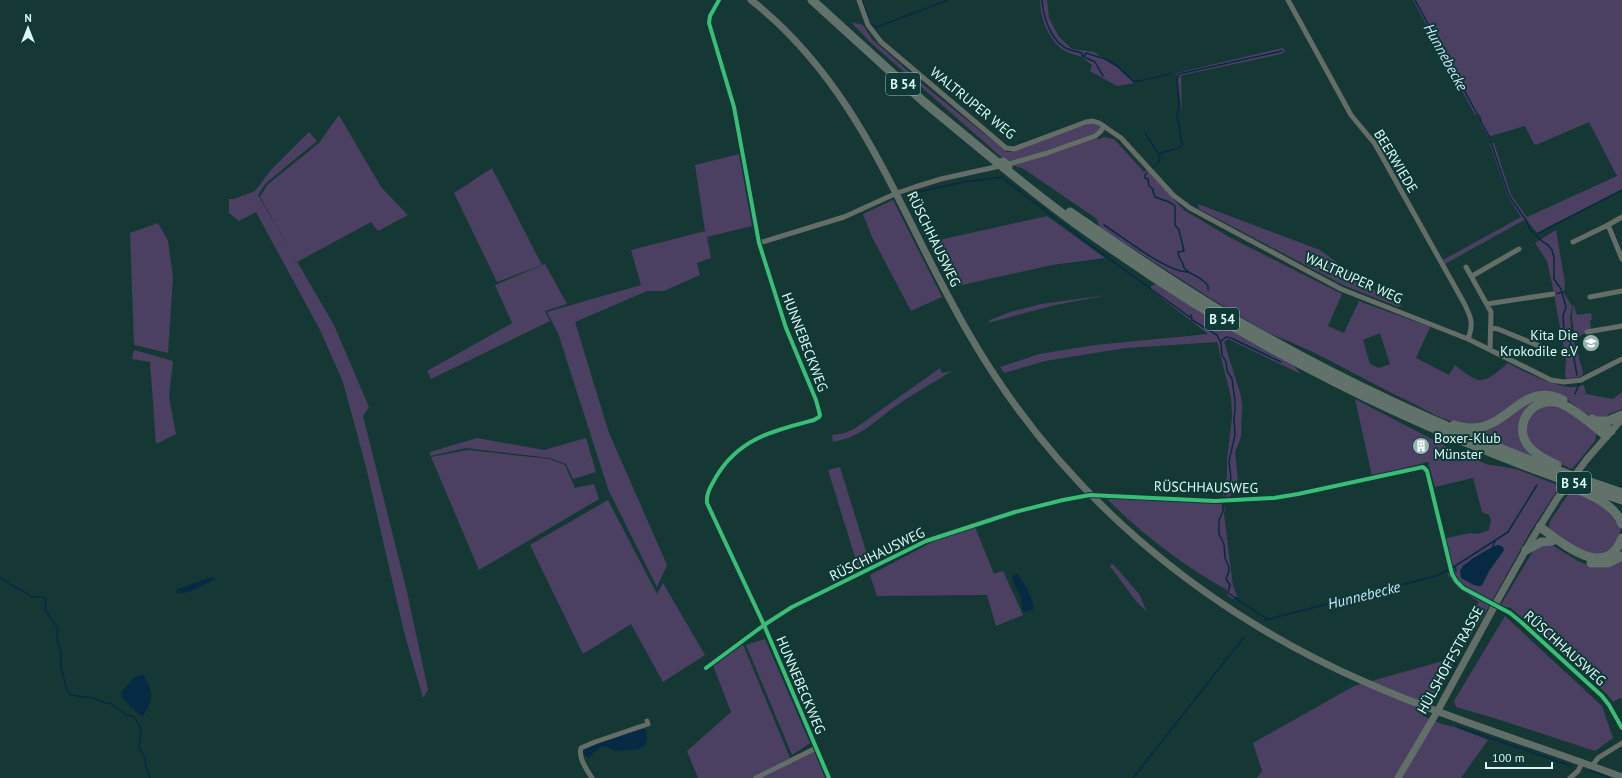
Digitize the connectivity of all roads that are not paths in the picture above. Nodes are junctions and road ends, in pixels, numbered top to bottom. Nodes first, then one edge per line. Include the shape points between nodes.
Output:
1 (719, 0) edge
2 (751, 0) edge
3 (812, 0) edge
4 (818, 0) edge
5 (859, 0) edge
6 (1288, 0) edge
7 (1104, 126) junction
8 (1003, 165) junction
9 (896, 193) junction
10 (1622, 218) edge
11 (1608, 225) junction
12 (1573, 242) dead end
13 (759, 243) junction
14 (1519, 249) dead end
15 (1622, 259) edge
16 (1466, 267) dead end
17 (1472, 276) junction
18 (1622, 291) edge
19 (1553, 294) dead end
20 (1590, 296) dead end
21 (1487, 304) junction
22 (1622, 326) edge
23 (1492, 328) junction
24 (1588, 332) dead end
25 (1468, 339) junction
26 (1490, 350) junction
27 (1549, 350) dead end
28 (1622, 358) edge
29 (1413, 412) junction
30 (1622, 415) edge
31 (1592, 419) junction
32 (1622, 419) edge
33 (1608, 434) junction
34 (1526, 466) junction
35 (1090, 495) junction
36 (1622, 495) edge
37 (1622, 524) edge
38 (1538, 529) junction
39 (1622, 538) edge
40 (1552, 541) junction
41 (1526, 550) junction
42 (1622, 556) edge
43 (764, 625) junction
44 (706, 668) dead end
45 (1437, 712) junction
46 (647, 721) dead end
47 (1622, 728) edge
48 (1622, 743) edge
49 (816, 748) junction
50 (1582, 763) junction
51 (1592, 766) junction
52 (1622, 777) edge
53 (592, 778) edge
54 (756, 778) edge
55 (829, 778) edge
56 (1398, 778) edge
57 (1570, 778) edge

1 - 13 street, HUNNEBECKWEG via 710,16 709,24 734,107
2 - 9 main road, RÜSCHHAUSWEG via 793,38 831,83 866,137
3 - 8 highway, B 54 via 919,98
4 - 8 highway, B 54
5 - 7 street, WALTRUPER WEG via 868,26 881,42 1006,148 1014,149 1090,121
6 - 25 street, BEERWIEDE via 1351,115 1375,144 1464,303 1472,323
7 - 9 street, WALTRUPER WEG via 1095,136 1047,153 941,179
7 - 25 street, WALTRUPER WEG via 1121,138 1173,195 1190,208 1341,289
8 - 29 highway, B 54 via 1133,256 1217,309 1304,358
8 - 34 highway, B 54 via 1101,242 1254,338 1390,408
9 - 13 street via 844,217
9 - 35 main road, RÜSCHHAUSWEG via 946,294 980,353 1029,424
10 - 11 street
11 - 12 street
11 - 15 street
13 - 43 street, HUNNEBECKWEG via 786,328 820,415 814,420 772,431 747,443 725,465 707,495 708,507
14 - 17 street
16 - 17 street
17 - 21 street
18 - 20 street
19 - 21 street
21 - 23 street via 1491,313
22 - 24 street
23 - 26 street
23 - 27 street
25 - 26 street, WALTRUPER WEG
26 - 28 street, WALTRUPER WEG via 1546,378 1564,382 1585,379
29 - 31 highway via 1460,427 1480,428 1495,422 1527,399 1545,395 1564,400
29 - 36 highway, B 54
30 - 31 highway via 1604,422
31 - 33 highway
32 - 33 main road, HÜLSHOFFSTRASSE
33 - 36 highway via 1567,407 1554,402 1534,407 1528,413 1523,426 1525,440 1536,453 1556,464 1602,482
33 - 38 main road, HÜLSHOFFSTRASSE, bridge via 1586,459
34 - 36 highway, B 54
34 - 37 highway via 1542,476 1575,488 1604,503 1616,513
35 - 43 street, RÜSCHHAUSWEG via 1015,512 926,541 792,607
35 - 45 main road, RÜSCHHAUSWEG via 1156,555 1196,587 1250,623 1331,667
35 - 47 street, RÜSCHHAUSWEG via 1215,501 1250,500 1298,494 1423,467 1427,471 1452,574 1459,585 1510,613 1532,631 1602,696
38 - 39 highway via 1590,558 1608,555 1617,548
38 - 40 highway
38 - 41 main road, HÜLSHOFFSTRASSE
40 - 41 highway via 1538,543
40 - 42 highway via 1590,562 1605,563
41 - 45 main road, HÜLSHOFFSTRASSE
43 - 44 street, RÜSCHHAUSWEG
43 - 49 street, HUNNEBECKWEG
45 - 50 main road, RÜSCHHAUSWEG
45 - 56 main road, HÜLSHOFFSTRASSE
46 - 53 street via 648,724 581,748 582,759
48 - 51 street via 1598,758
49 - 54 street
49 - 55 street, HUNNEBECKWEG
50 - 51 main road, RÜSCHHAUSWEG
50 - 57 street
51 - 52 main road, RÜSCHHAUSWEG

